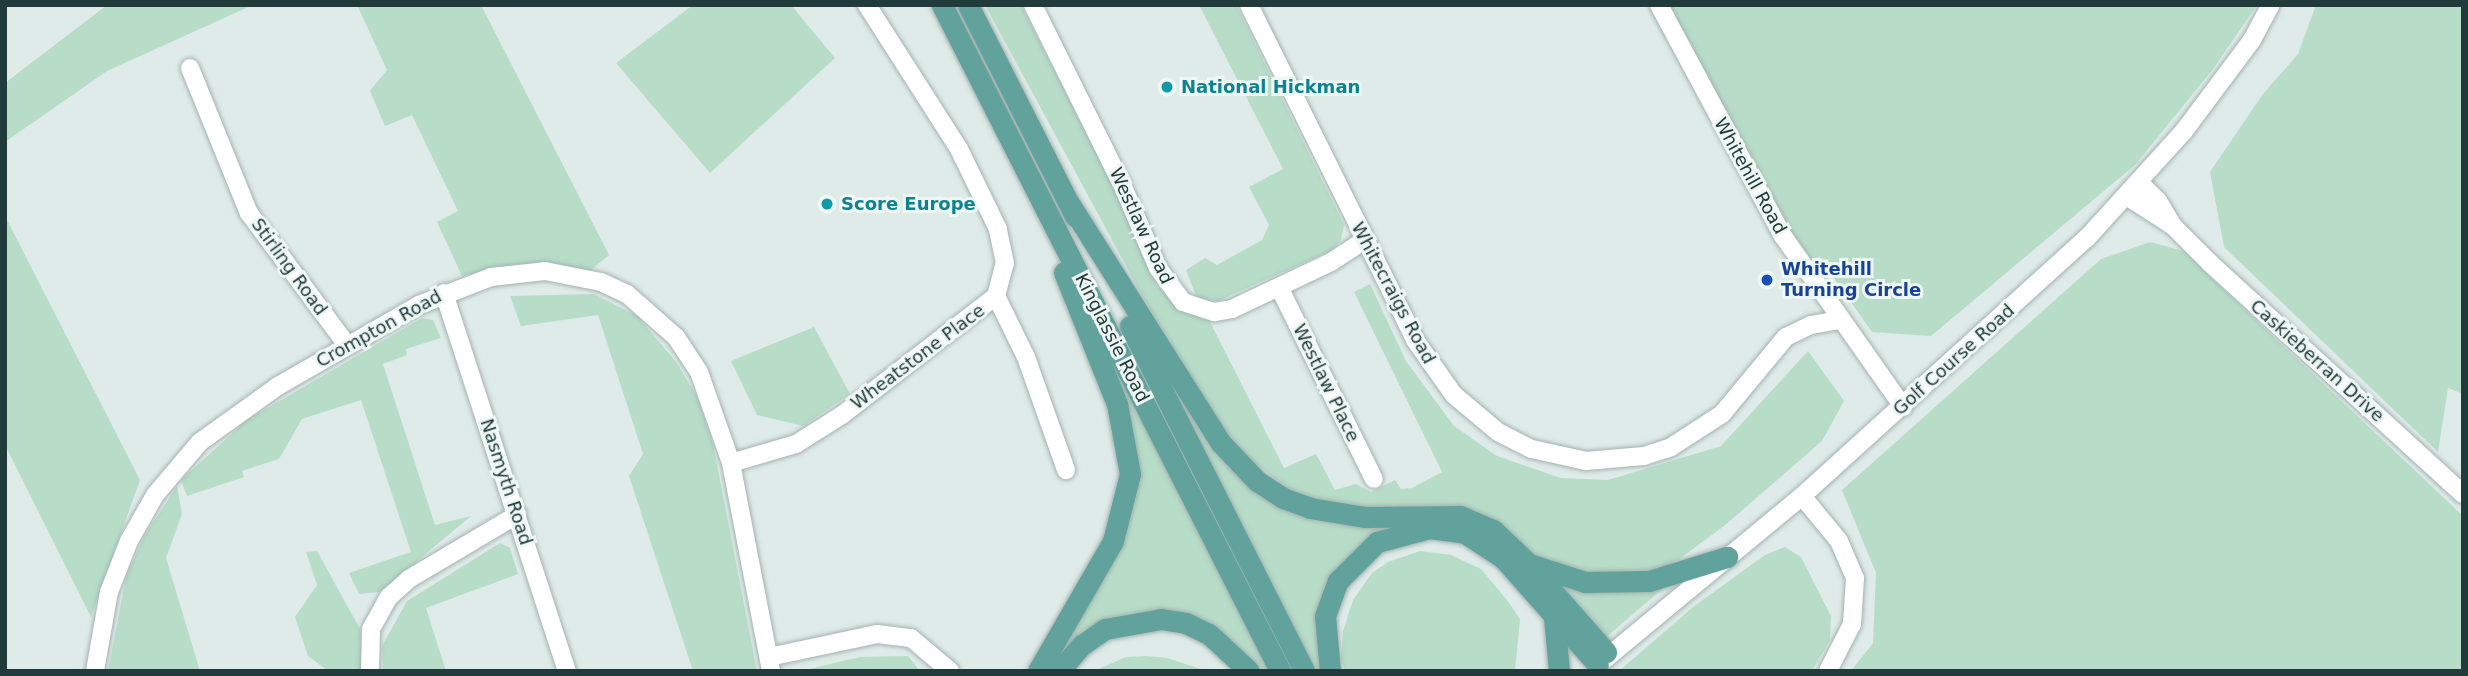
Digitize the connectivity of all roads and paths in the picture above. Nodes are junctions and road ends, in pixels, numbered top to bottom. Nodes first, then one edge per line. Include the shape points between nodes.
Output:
1 (867, 5) edge
2 (942, 5) edge
3 (968, 5) edge
4 (1033, 5) edge
5 (1249, 5) edge
6 (1659, 5) edge
7 (2272, 5) edge
8 (190, 68) dead end
9 (1014, 146) junction
10 (2134, 190) junction
11 (1069, 203) junction
12 (1363, 241) junction
13 (1279, 287) junction
14 (444, 293) junction
15 (996, 296) junction
16 (1839, 320) junction
17 (347, 345) junction
18 (1903, 407) junction
19 (731, 463) junction
20 (1066, 470) dead end
21 (1374, 479) dead end
22 (2463, 494) edge
23 (1802, 495) junction
24 (517, 515) junction
25 (1727, 557) junction
26 (1529, 564) junction
27 (1553, 617) junction
28 (770, 664) edge
29 (1599, 664) edge
30 (94, 671) edge
31 (370, 671) edge
32 (567, 671) edge
33 (950, 671) edge
34 (1038, 671) edge
35 (1059, 671) edge
36 (1249, 671) edge
37 (1280, 671) edge
38 (1304, 671) edge
39 (1330, 671) edge
40 (1559, 671) edge
41 (1828, 671) edge

1 - 15 street, Wheatstone Place via 959,149 998,229 1005,262
2 - 9 main road, Kinglassie Road
3 - 11 main road, Kinglassie Road
4 - 13 street, Westlaw Road via 1175,295 1191,307 1213,312 1243,305
5 - 12 street, Whitecraigs Road
6 - 16 street, Whitehill Road via 1783,236
7 - 10 street, Golf Course Road via 2252,40
8 - 17 street, Stirling Road via 249,213
9 - 34 main road via 1117,404 1130,474 1113,541
9 - 37 main road, Kinglassie Road
10 - 18 street, Golf Course Road
10 - 22 street, Caskieberran Drive
11 - 26 main road via 1213,432 1257,481 1283,498 1337,514 1460,516 1493,530
11 - 38 main road, Kinglassie Road
12 - 13 street, Westlaw Road
12 - 16 street, Whitecraigs Road via 1415,340 1454,395 1498,432 1559,457 1615,461 1671,447 1723,414 1786,338
13 - 21 street, Westlaw Place
14 - 17 street, Crompton Road
14 - 19 street, Crompton Road via 491,277 545,271 590,279 627,294 664,323 688,353 714,404
14 - 24 street, Nasmyth Road
15 - 19 street, Wheatstone Place via 842,415 796,444
15 - 20 street via 1026,357
16 - 18 street, Whitehill Road
17 - 30 street, Crompton Road via 242,410 173,471 142,516 118,566 102,619
18 - 23 street, Golf Course Road
19 - 28 street, Crompton Road
23 - 25 street, Golf Course Road
23 - 41 street via 1839,541 1855,579 1852,624
24 - 31 street via 409,579 389,597 371,629
24 - 32 street, Nasmyth Road
25 - 26 main road via 1628,584 1585,582
25 - 29 street, Golf Course Road
26 - 29 main road
27 - 29 main road
27 - 39 main road via 1503,558 1479,540 1444,529 1410,530 1377,542 1338,581 1325,616
27 - 40 main road
28 - 33 street via 877,635 911,638
35 - 36 main road via 1082,645 1105,629 1161,619 1186,623 1209,634

